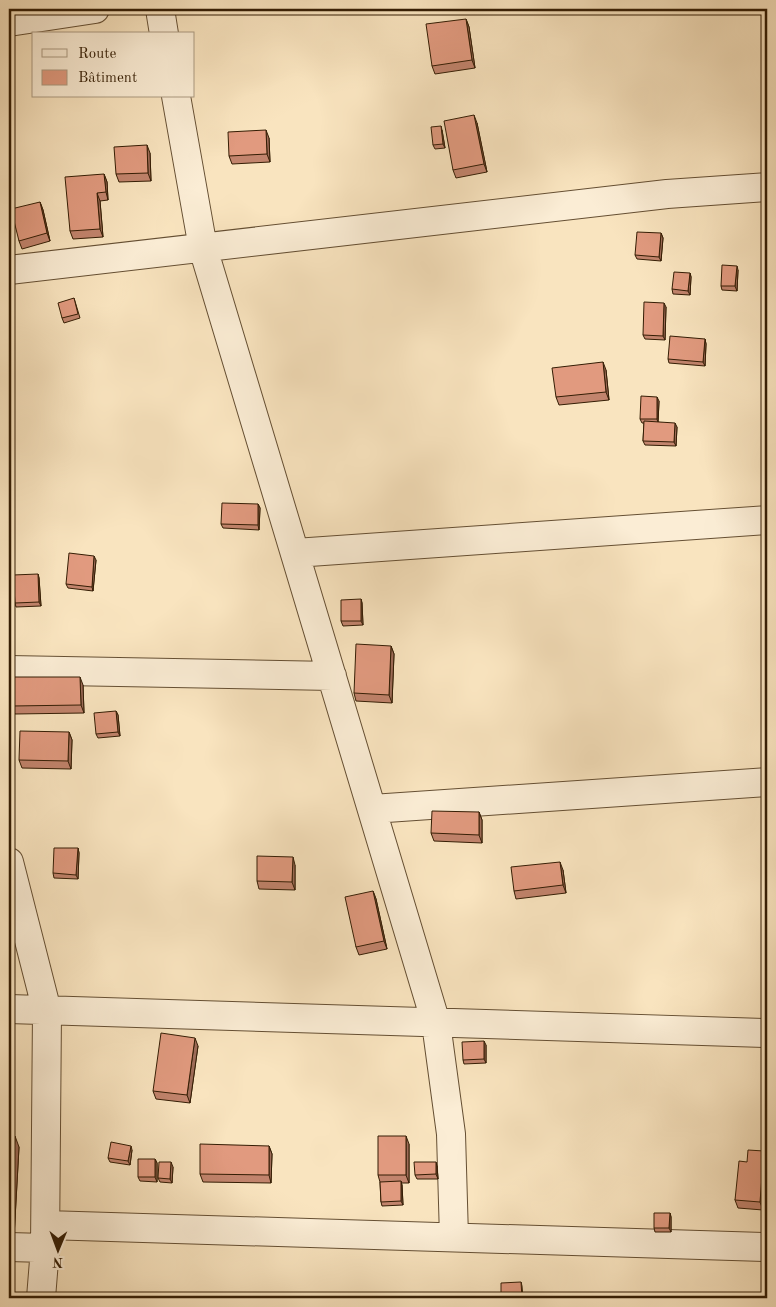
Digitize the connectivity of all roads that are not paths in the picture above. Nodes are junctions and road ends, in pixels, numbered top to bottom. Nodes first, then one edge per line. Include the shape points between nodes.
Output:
1 (95, 9) edge
2 (160, 9) edge
3 (9, 22) edge
4 (164, 32) edge
5 (176, 98) edge
6 (767, 187) edge
7 (203, 248) junction
8 (9, 270) edge
9 (767, 520) edge
10 (295, 553) junction
11 (9, 670) edge
12 (332, 676) junction
13 (767, 782) edge
14 (372, 809) junction
15 (9, 862) edge
16 (9, 1008) edge
17 (48, 1011) junction
18 (436, 1023) junction
19 (767, 1033) edge
20 (45, 1237) junction
21 (454, 1238) junction
22 (9, 1247) edge
23 (767, 1247) edge
24 (41, 1298) edge

1 - 3 street
2 - 4 street
5 - 7 street
6 - 7 street via 667,194
7 - 8 street
7 - 10 street
9 - 10 street
10 - 12 street
11 - 12 street
12 - 14 street
13 - 14 street
14 - 18 street
15 - 17 street
16 - 17 street
17 - 18 street
17 - 20 street
18 - 19 street
18 - 21 street via 451,1134
20 - 21 street
20 - 22 street
20 - 24 street
21 - 23 street

